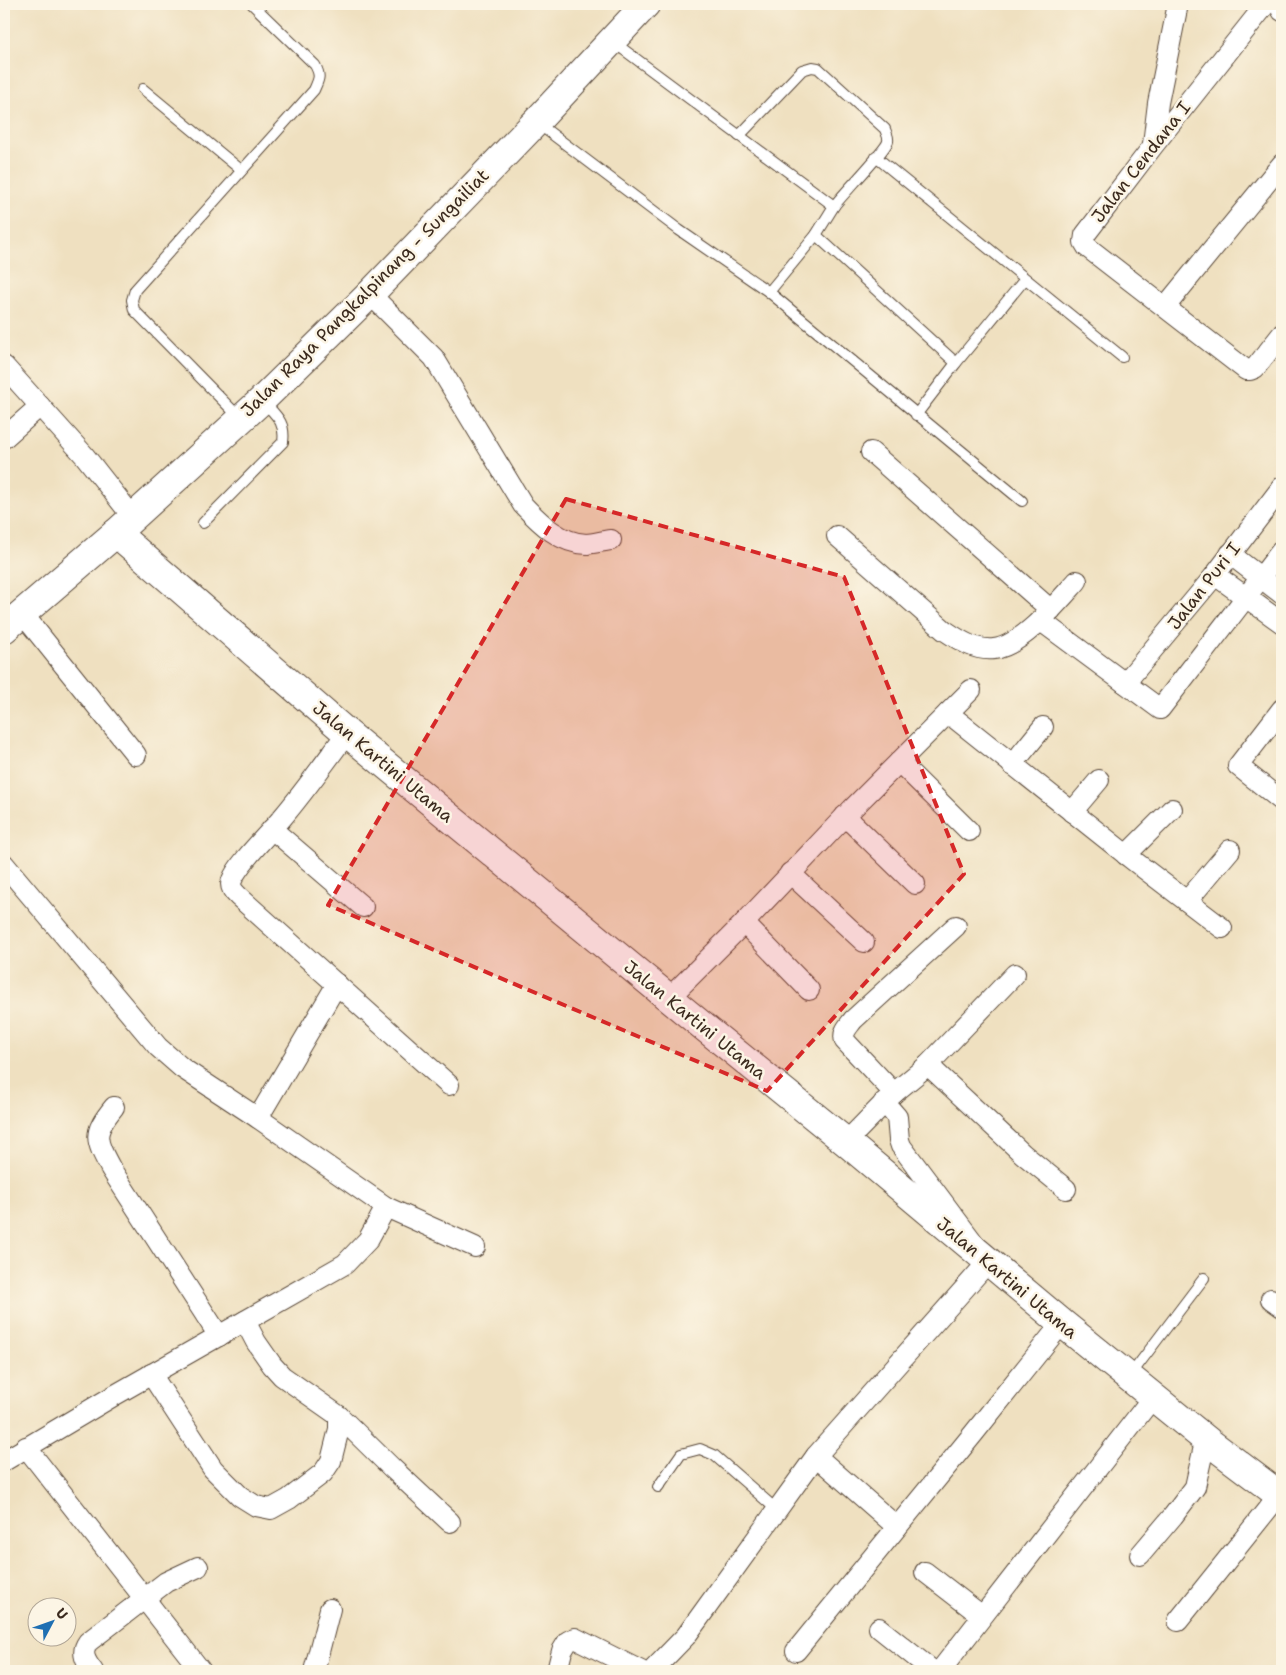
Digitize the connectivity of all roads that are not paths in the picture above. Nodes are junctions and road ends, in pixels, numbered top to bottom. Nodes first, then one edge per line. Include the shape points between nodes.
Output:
1 (252, 4) edge
2 (646, 4) edge
3 (1178, 4) edge
4 (1266, 4) edge
5 (1279, 4) edge
6 (1282, 11) edge
7 (611, 40) junction
8 (143, 89) dead end
9 (536, 122) junction
10 (740, 136) junction
11 (1153, 146) junction
12 (876, 157) junction
13 (1282, 164) edge
14 (241, 170) junction
15 (834, 206) junction
16 (816, 235) junction
17 (1025, 279) junction
18 (769, 292) junction
19 (370, 294) junction
20 (1165, 307) junction
21 (1282, 334) edge
22 (1122, 357) dead end
23 (956, 363) junction
24 (4, 366) edge
25 (262, 400) junction
26 (40, 406) junction
27 (916, 415) junction
28 (240, 418) junction
29 (4, 438) edge
30 (871, 452) dead end
31 (1282, 487) edge
32 (1022, 502) dead end
33 (202, 523) dead end
34 (124, 524) junction
35 (837, 536) dead end
36 (611, 540) dead end
37 (1282, 550) edge
38 (1230, 554) junction
39 (1215, 575) junction
40 (1261, 577) junction
41 (1077, 582) dead end
42 (1282, 594) edge
43 (1246, 596) junction
44 (1046, 616) junction
45 (10, 621) edge
46 (1282, 623) edge
47 (1126, 684) junction
48 (971, 690) dead end
49 (1282, 709) edge
50 (948, 713) junction
51 (1043, 727) dead end
52 (347, 733) junction
53 (136, 755) dead end
54 (899, 762) junction
55 (1012, 765) junction
56 (1099, 780) dead end
57 (1282, 801) edge
58 (1172, 808) dead end
59 (1072, 812) junction
60 (845, 816) junction
61 (272, 830) junction
62 (969, 831) dead end
63 (1230, 850) dead end
64 (1126, 855) junction
65 (4, 864) edge
66 (790, 873) junction
67 (915, 884) dead end
68 (1187, 901) junction
69 (363, 907) dead end
70 (744, 923) junction
71 (956, 926) dead end
72 (1222, 928) dead end
73 (864, 942) dead end
74 (1015, 974) dead end
75 (337, 984) junction
76 (809, 990) dead end
77 (669, 998) junction
78 (928, 1065) junction
79 (449, 1085) dead end
80 (889, 1098) junction
81 (114, 1107) dead end
82 (258, 1118) junction
83 (846, 1142) junction
84 (1066, 1189) dead end
85 (386, 1208) junction
86 (475, 1247) dead end
87 (988, 1262) junction
88 (1204, 1278) dead end
89 (245, 1321) junction
90 (1062, 1323) junction
91 (219, 1336) junction
92 (151, 1374) junction
93 (1128, 1378) junction
94 (1153, 1397) junction
95 (339, 1416) junction
96 (1209, 1442) junction
97 (26, 1447) junction
98 (816, 1456) junction
99 (4, 1461) edge
100 (658, 1487) dead end
101 (1281, 1496) edge
102 (777, 1510) junction
103 (450, 1522) dead end
104 (898, 1527) junction
105 (1140, 1555) dead end
106 (198, 1567) dead end
107 (925, 1572) dead end
108 (144, 1598) junction
109 (330, 1609) dead end
110 (982, 1616) junction
111 (1178, 1621) dead end
112 (880, 1628) dead end
113 (796, 1651) dead end
114 (93, 1671) edge
115 (201, 1671) edge
116 (314, 1671) edge
117 (557, 1671) edge
118 (642, 1671) edge
119 (652, 1671) edge
120 (933, 1671) edge
121 (940, 1671) edge

1 - 14 lane via 315,65 319,79 314,90
2 - 7 main road, Jalan Raya Pangkalpinang - Sungailiat
3 - 11 street via 1158,103
4 - 11 street, Jalan Cendana I
5 - 6 street
7 - 9 main road, Jalan Raya Pangkalpinang - Sungailiat
7 - 10 lane
8 - 14 lane
9 - 18 lane via 679,230
9 - 19 main road, Jalan Raya Pangkalpinang - Sungailiat
10 - 12 lane via 802,70 812,66 885,129 888,143
10 - 15 lane
11 - 20 street, Jalan Cendana I via 1084,239 1088,247
12 - 15 lane
12 - 17 lane
13 - 20 street
14 - 28 lane via 135,290 132,300 134,310
15 - 16 lane
16 - 18 lane
16 - 23 lane
17 - 22 lane
17 - 23 lane
18 - 27 lane
19 - 25 main road, Jalan Raya Pangkalpinang - Sungailiat
19 - 36 street via 434,358 523,505 538,521 568,540 586,544
20 - 21 street via 1246,370 1254,368
23 - 27 lane
24 - 26 street
25 - 28 main road, Jalan Raya Pangkalpinang - Sungailiat
25 - 33 lane via 281,422 283,442
26 - 29 street
26 - 34 street via 84,455
27 - 32 lane
28 - 34 main road, Jalan Raya Pangkalpinang - Sungailiat
30 - 44 street
31 - 38 street, Jalan Puri I
34 - 45 main road, Jalan Raya Pangkalpinang - Sungailiat
34 - 52 main road, Jalan Kartini Utama
35 - 44 street via 944,630 973,647 995,649 1009,643
37 - 40 street
38 - 39 street, Jalan Puri I
38 - 40 street
39 - 43 street
39 - 47 street, Jalan Puri I
40 - 42 street
40 - 43 street
41 - 44 street
43 - 46 street
43 - 47 street via 1160,709
44 - 47 street
45 - 53 street
48 - 50 street
49 - 57 street via 1238,766
50 - 54 street
50 - 55 street
51 - 55 street
52 - 61 street
52 - 77 main road, Jalan Kartini Utama
54 - 60 street
54 - 62 street
55 - 59 street
56 - 59 street
58 - 64 street
59 - 64 street
60 - 66 street
60 - 67 street
61 - 69 street
61 - 75 street via 232,879 232,888
63 - 68 street
64 - 68 street
65 - 82 street via 158,1047 182,1068
66 - 70 street
66 - 73 street
68 - 72 street
70 - 76 street
70 - 77 street
71 - 80 street via 853,1020 843,1036
74 - 78 street
75 - 79 street
75 - 82 street
77 - 83 main road, Jalan Kartini Utama
78 - 80 street
78 - 84 street via 1023,1154
80 - 83 street
80 - 87 street via 897,1117 901,1146
81 - 91 street via 97,1134 99,1147
82 - 85 street
83 - 87 main road, Jalan Kartini Utama
85 - 86 street
85 - 89 street via 368,1240 346,1264
87 - 90 main road, Jalan Kartini Utama
87 - 98 street
88 - 93 lane
89 - 91 street
89 - 95 street via 256,1342 282,1376
90 - 93 main road, Jalan Kartini Utama
90 - 104 street
91 - 92 street
92 - 95 street via 213,1469 240,1496 256,1506 271,1508 290,1499 323,1473 339,1429
92 - 97 street
93 - 94 main road, Jalan Kartini Utama
94 - 96 main road, Jalan Kartini Utama
94 - 110 street
95 - 103 street
96 - 101 main road, Jalan Kartini Utama
96 - 105 street via 1203,1451 1194,1487
97 - 99 street
97 - 108 street
98 - 102 street
98 - 104 street
100 - 102 lane via 681,1454 700,1449 714,1455
101 - 111 street
102 - 119 street via 686,1636
104 - 113 street
106 - 108 street via 166,1582
107 - 110 street
108 - 114 street via 85,1646 86,1662
108 - 115 street
109 - 116 street
110 - 121 street
112 - 120 street
117 - 118 street via 562,1651 568,1641 575,1638

